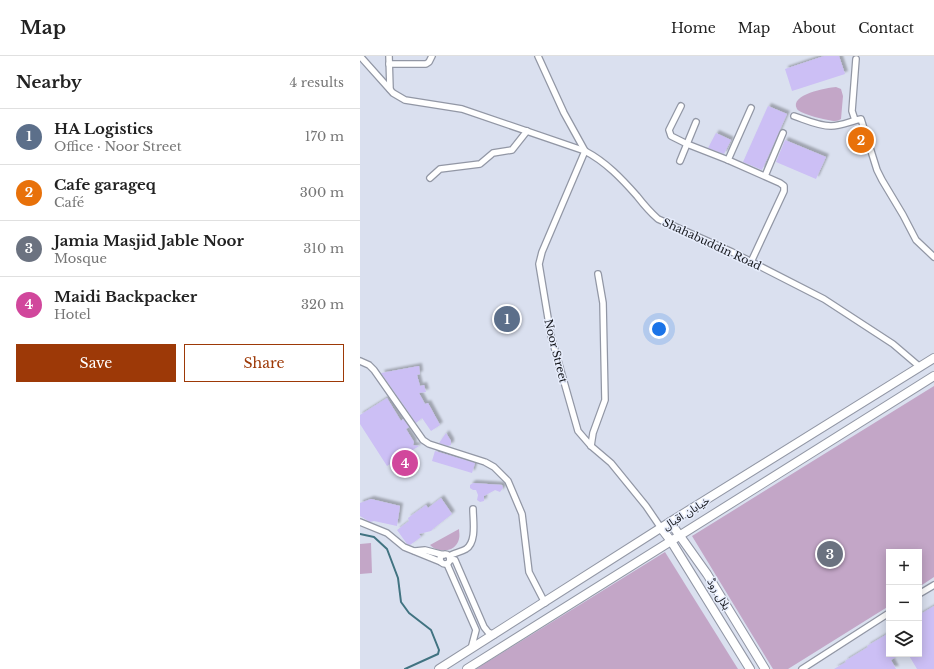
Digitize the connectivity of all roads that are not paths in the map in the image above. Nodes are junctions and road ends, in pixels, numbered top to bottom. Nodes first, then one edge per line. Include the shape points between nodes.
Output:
1 (360, 56) edge
2 (389, 56) edge
3 (432, 56) edge
4 (538, 56) edge
5 (856, 59) dead end
6 (389, 64) junction
7 (390, 89) junction
8 (680, 106) dead end
9 (751, 108) dead end
10 (794, 116) dead end
11 (855, 120) junction
12 (696, 122) dead end
13 (527, 131) junction
14 (783, 134) dead end
15 (687, 144) junction
16 (585, 151) junction
17 (728, 160) junction
18 (680, 161) dead end
19 (765, 176) junction
20 (430, 178) dead end
21 (934, 257) edge
22 (752, 262) junction
23 (598, 274) dead end
24 (934, 358) edge
25 (360, 361) edge
26 (920, 367) junction
27 (932, 378) edge
28 (591, 446) junction
29 (732, 485) junction
30 (740, 497) junction
31 (472, 509) dead end
32 (360, 522) edge
33 (670, 522) junction
34 (661, 528) junction
35 (680, 535) junction
36 (670, 541) junction
37 (415, 551) junction
38 (447, 558) junction
39 (934, 585) edge
40 (922, 592) edge
41 (545, 602) junction
42 (552, 615) junction
43 (886, 615) edge
44 (494, 634) junction
45 (471, 649) junction
46 (444, 668) edge
47 (467, 669) edge
48 (750, 669) edge
49 (765, 669) edge
50 (802, 669) edge

1 - 7 street, Shahabuddin Road
2 - 6 street
3 - 6 street via 426,64
4 - 16 street
5 - 11 street via 852,111
6 - 7 street
7 - 13 street, Shahabuddin Road via 397,97 405,100 462,109
8 - 15 street via 669,133
9 - 17 street
10 - 11 street via 815,124 830,126
11 - 21 street via 861,119 882,180 916,240
12 - 15 street
13 - 16 street, Shahabuddin Road
13 - 20 street via 512,150 493,153 480,164 440,169
14 - 19 street
15 - 17 street
15 - 18 street
16 - 22 street, Shahabuddin Road via 607,165 658,219
16 - 28 street, Noor Street via 539,264 551,336 575,423 578,431
17 - 19 street
19 - 22 street via 784,186 784,192
22 - 26 street, Shahabuddin Road via 848,313 897,347
23 - 28 street via 603,303 605,400
24 - 26 main road, خیابان اقبال
25 - 41 street via 374,370 423,440 485,462 508,481 522,514 529,572
26 - 27 main road
26 - 29 main road, خیابان اقبال
27 - 30 main road, خیابان اقبال
28 - 34 street, Noor Street via 611,462
29 - 30 main road
29 - 33 main road, خیابان اقبال
30 - 35 main road, خیابان اقبال
31 - 38 street via 471,544
32 - 37 street via 387,532 402,546
33 - 34 main road, خیابان اقبال
33 - 35 main road, ہلال روڈ
34 - 36 main road, ہلال روڈ
34 - 41 main road, خیابان اقبال
35 - 36 main road, خیابان اقبال
35 - 49 main road, ہلال روڈ
36 - 42 main road, خیابان اقبال
36 - 48 main road, ہلال روڈ
37 - 38 street via 425,550
37 - 38 street via 444,564
38 - 44 street via 455,560 484,627
38 - 45 street via 476,630
39 - 40 street
41 - 42 main road
41 - 44 main road, خیابان اقبال
42 - 47 main road, خیابان اقبال
43 - 50 street
44 - 45 main road, خیابان اقبال
45 - 46 main road, خیابان اقبال

